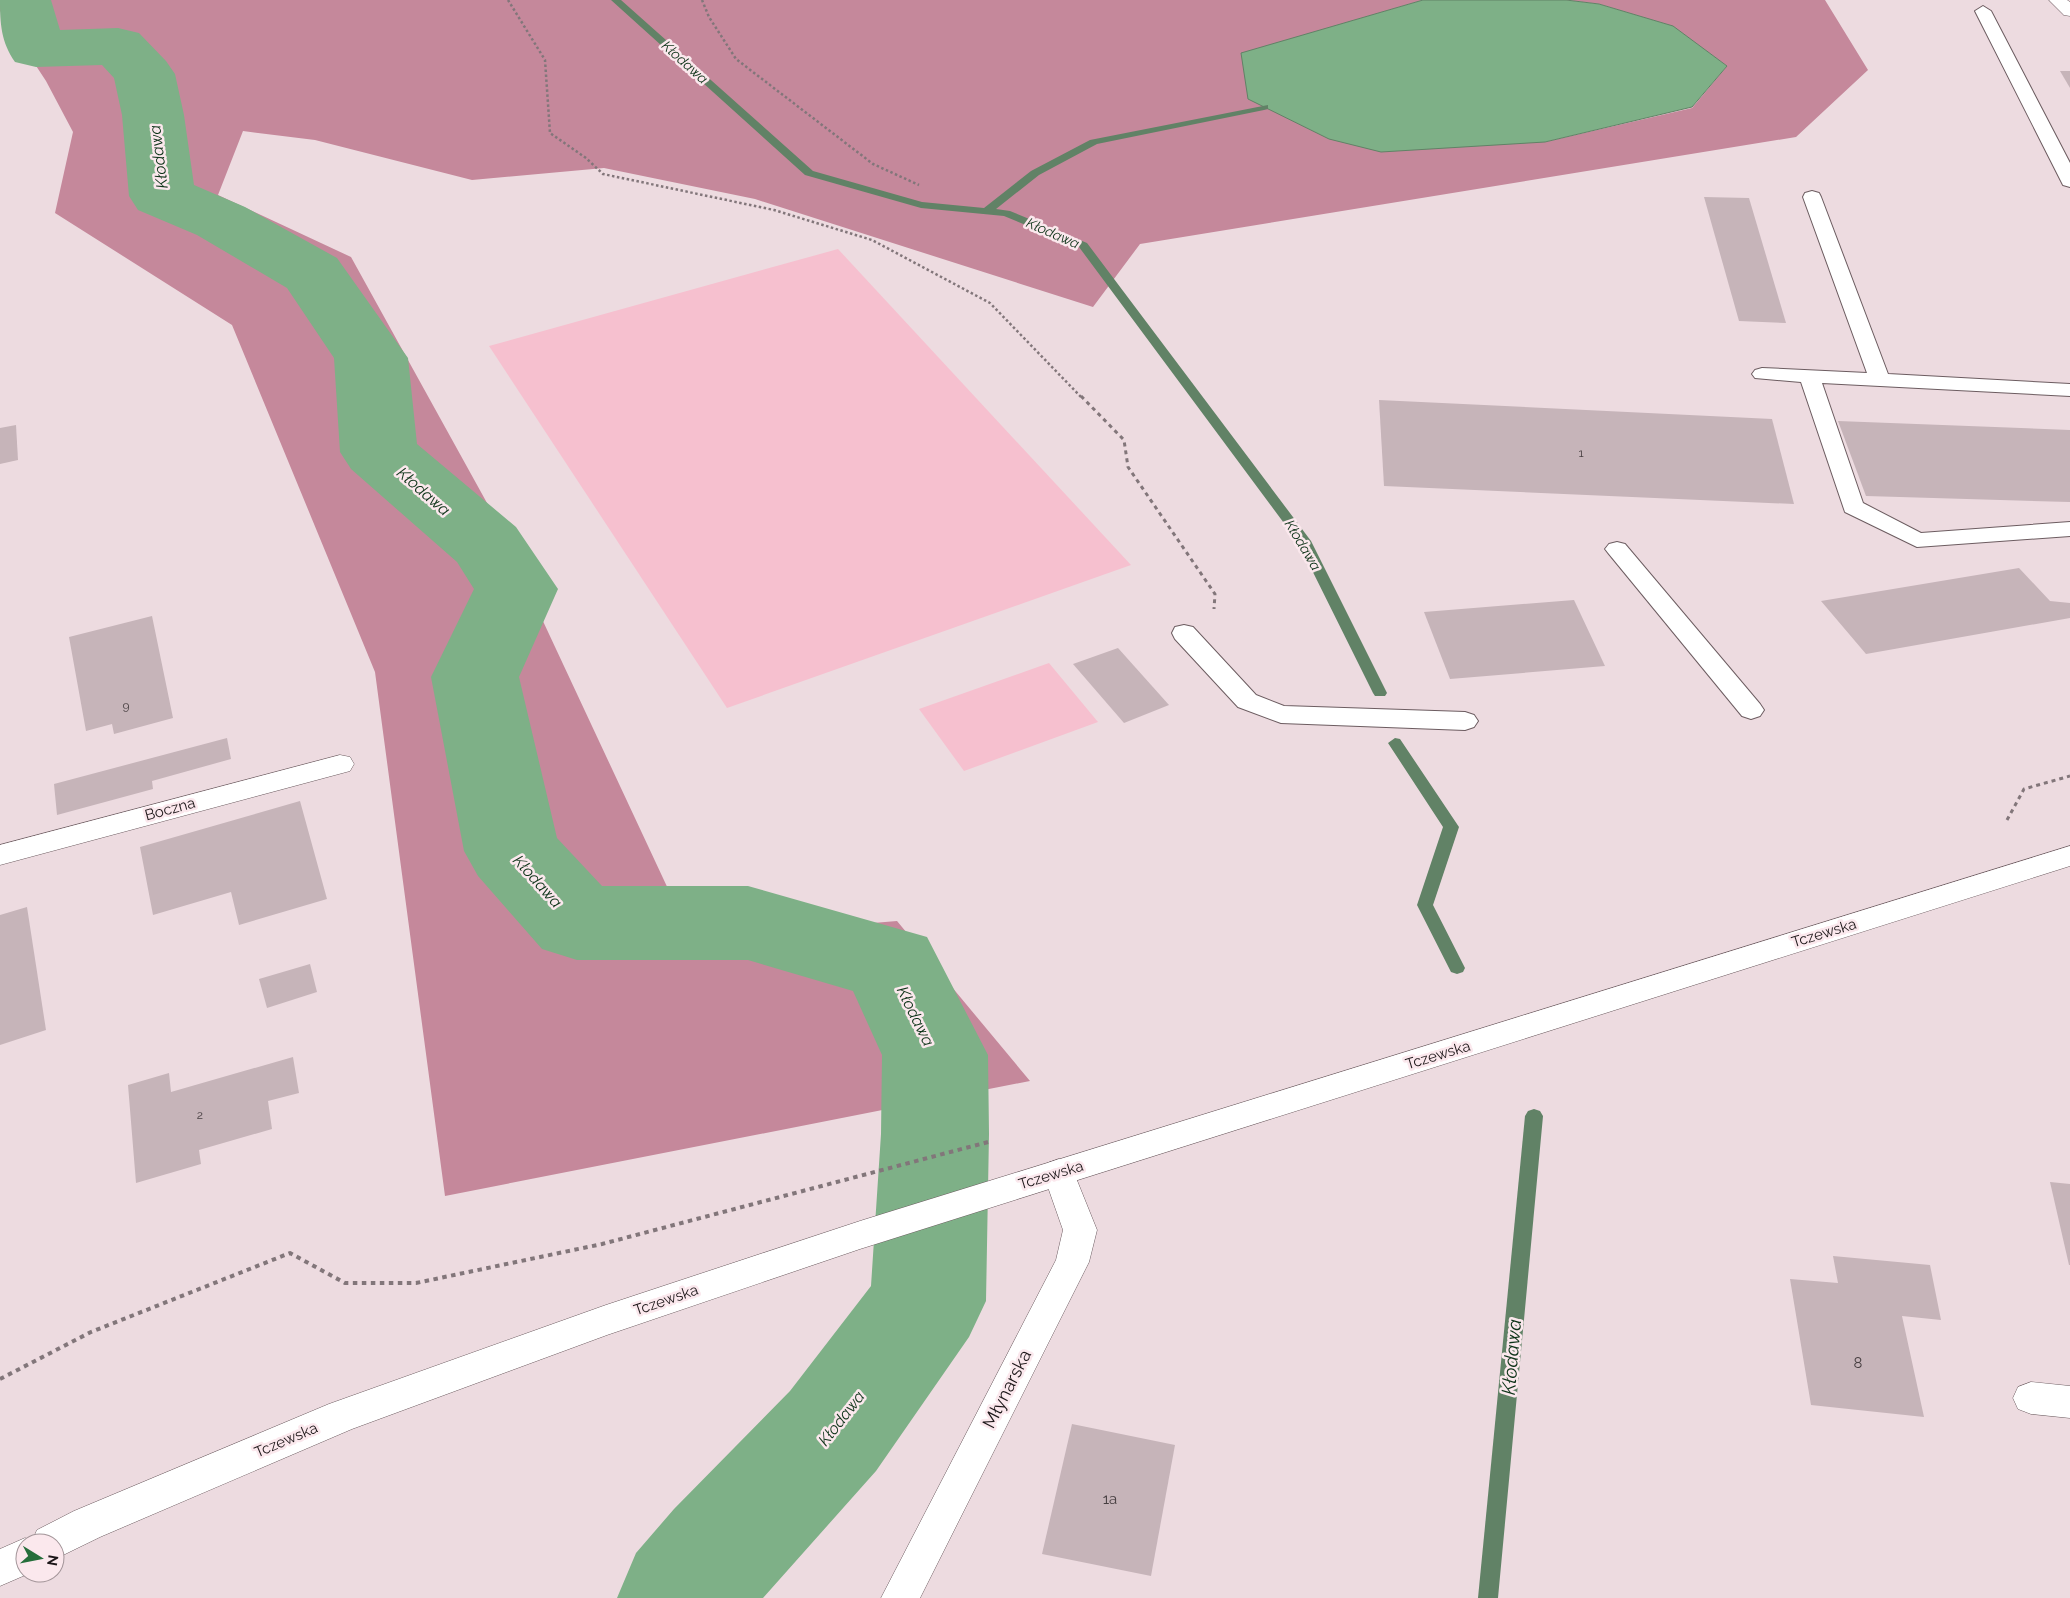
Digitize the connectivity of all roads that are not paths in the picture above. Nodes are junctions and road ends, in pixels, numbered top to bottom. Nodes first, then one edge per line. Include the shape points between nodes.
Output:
1 (2057, 0) edge
2 (1983, 11) dead end
3 (2070, 11) edge
4 (2070, 181) edge
5 (1812, 197) dead end
6 (1762, 374) dead end
7 (1809, 376) junction
8 (1880, 380) junction
9 (2070, 390) edge
10 (2070, 529) edge
11 (1617, 548) dead end
12 (1184, 633) road end
13 (1751, 710) dead end
14 (1465, 722) dead end
15 (340, 764) dead end
16 (0, 855) edge
17 (2070, 856) edge
18 (1059, 1173) junction
19 (2031, 1398) dead end
20 (2070, 1402) edge
21 (65, 1535) edge
22 (15, 1561) edge
23 (0, 1568) edge
24 (900, 1598) edge

1 - 3 main road
2 - 4 lane
5 - 8 lane
6 - 7 lane
7 - 8 lane
7 - 10 lane via 1853,507 1917,540
8 - 9 lane
11 - 13 lane
12 - 14 lane via 1247,700 1281,714
15 - 16 main road, Boczna
17 - 18 main road, Tczewska
18 - 21 main road, Tczewska via 606,1320 342,1416
18 - 24 main road, Młynarska via 1080,1230 1072,1262
19 - 20 main road
22 - 23 main road

